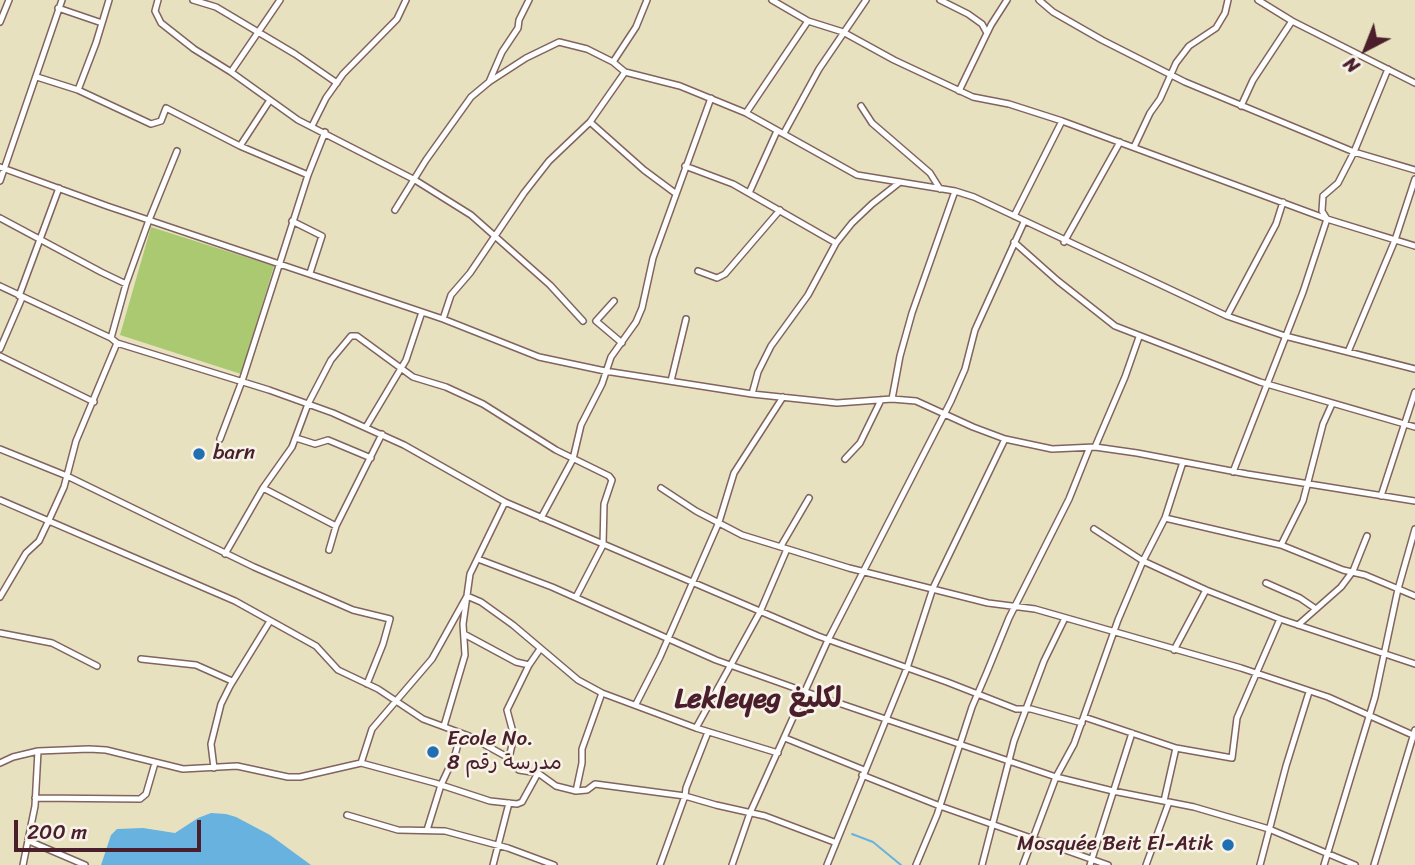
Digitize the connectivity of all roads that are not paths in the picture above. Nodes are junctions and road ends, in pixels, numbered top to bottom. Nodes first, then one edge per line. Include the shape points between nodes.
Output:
1 (9, 0) edge
2 (62, 0) edge
3 (108, 0) edge
4 (158, 0) edge
5 (193, 0) edge
6 (280, 0) edge
7 (406, 0) edge
8 (529, 0) edge
9 (647, 0) edge
10 (772, 0) edge
11 (866, 0) edge
12 (940, 0) edge
13 (1007, 0) edge
14 (1039, 0) edge
15 (1228, 0) edge
16 (1258, 0) edge
17 (58, 9) junction
18 (808, 21) junction
19 (1292, 21) junction
20 (0, 22) edge
21 (102, 23) junction
22 (258, 32) junction
23 (843, 32) junction
24 (987, 33) junction
25 (613, 62) junction
26 (1388, 69) junction
27 (231, 72) junction
28 (625, 72) junction
29 (1171, 75) junction
30 (37, 76) junction
31 (489, 82) junction
32 (337, 83) junction
33 (1415, 83) edge
34 (78, 90) junction
35 (959, 91) junction
36 (711, 98) junction
37 (270, 100) junction
38 (861, 106) dead end
39 (1241, 106) junction
40 (746, 113) junction
41 (1062, 121) junction
42 (590, 122) junction
43 (312, 126) junction
44 (325, 132) junction
45 (780, 132) junction
46 (1120, 142) junction
47 (240, 146) junction
48 (1133, 147) junction
49 (177, 151) dead end
50 (1354, 152) junction
51 (685, 166) junction
52 (2, 168) edge
53 (1415, 170) edge
54 (308, 174) junction
55 (1415, 179) edge
56 (415, 180) junction
57 (0, 181) edge
58 (900, 181) junction
59 (59, 188) junction
60 (940, 189) junction
61 (955, 191) junction
62 (675, 193) junction
63 (749, 193) junction
64 (1283, 202) junction
65 (395, 210) dead end
66 (780, 210) junction
67 (1014, 216) junction
68 (0, 218) edge
69 (1327, 219) junction
70 (149, 220) junction
71 (292, 220) junction
72 (1024, 222) junction
73 (496, 236) junction
74 (41, 240) junction
75 (1395, 240) junction
76 (1014, 242) junction
77 (1064, 242) junction
78 (836, 243) junction
79 (1415, 246) edge
80 (279, 264) junction
81 (698, 271) dead end
82 (310, 273) junction
83 (126, 284) junction
84 (0, 286) edge
85 (20, 297) junction
86 (614, 301) dead end
87 (422, 312) junction
88 (1227, 316) junction
89 (443, 319) junction
90 (686, 319) dead end
91 (583, 321) dead end
92 (1285, 336) junction
93 (1139, 337) junction
94 (111, 338) junction
95 (117, 343) junction
96 (622, 343) junction
97 (0, 349) edge
98 (1348, 352) junction
99 (0, 356) edge
100 (401, 368) junction
101 (1415, 369) edge
102 (605, 371) junction
103 (242, 381) junction
104 (671, 381) junction
105 (1266, 384) junction
106 (1415, 392) edge
107 (752, 394) junction
108 (783, 397) junction
109 (892, 399) junction
110 (881, 400) junction
111 (94, 402) junction
112 (308, 404) junction
113 (1332, 404) junction
114 (943, 414) junction
115 (1405, 424) junction
116 (366, 427) junction
117 (1415, 427) edge
118 (382, 434) junction
119 (296, 438) junction
120 (220, 439) dead end
121 (1005, 439) junction
122 (1092, 448) junction
123 (0, 449) edge
124 (371, 458) junction
125 (573, 459) junction
126 (845, 460) dead end
127 (1183, 462) junction
128 (1234, 472) junction
129 (66, 477) junction
130 (1306, 484) junction
131 (263, 488) junction
132 (662, 488) dead end
133 (1381, 496) junction
134 (809, 498) dead end
135 (0, 500) edge
136 (1415, 501) edge
137 (505, 502) junction
138 (541, 518) junction
139 (1165, 518) junction
140 (49, 520) junction
141 (719, 522) junction
142 (337, 526) junction
143 (1094, 529) dead end
144 (1415, 529) edge
145 (1367, 536) dead end
146 (603, 545) junction
147 (1282, 545) junction
148 (784, 548) junction
149 (328, 550) dead end
150 (225, 554) junction
151 (478, 559) junction
152 (1143, 561) junction
153 (864, 571) junction
154 (1353, 571) junction
155 (691, 583) junction
156 (1266, 583) dead end
157 (933, 588) junction
158 (1398, 589) junction
159 (1206, 590) junction
160 (467, 596) junction
161 (1415, 596) edge
162 (0, 597) edge
163 (576, 597) junction
164 (1015, 607) junction
165 (1317, 609) junction
166 (760, 612) junction
167 (1065, 618) junction
168 (1279, 619) junction
169 (270, 621) junction
170 (1298, 625) junction
171 (1114, 630) junction
172 (0, 633) edge
173 (464, 634) junction
174 (669, 637) junction
175 (828, 640) junction
176 (540, 649) junction
177 (1174, 650) junction
178 (1384, 655) junction
179 (141, 659) dead end
180 (732, 664) junction
181 (1415, 664) edge
182 (529, 665) junction
183 (97, 666) dead end
184 (906, 668) junction
185 (1255, 673) junction
186 (232, 681) junction
187 (367, 684) junction
188 (806, 692) junction
189 (1309, 692) junction
190 (602, 693) junction
191 (977, 695) junction
192 (396, 702) junction
193 (636, 704) junction
194 (1025, 709) junction
195 (1370, 715) junction
196 (886, 718) junction
197 (1083, 720) junction
198 (444, 726) junction
199 (696, 728) junction
200 (708, 732) junction
201 (461, 733) junction
202 (1132, 733) junction
203 (1415, 734) edge
204 (785, 738) junction
205 (960, 745) junction
206 (1177, 748) junction
207 (38, 751) junction
208 (778, 753) junction
209 (509, 758) junction
210 (1008, 761) junction
211 (155, 763) junction
212 (361, 763) junction
213 (0, 764) edge
214 (214, 768) junction
215 (863, 772) junction
216 (538, 773) junction
217 (1056, 777) junction
218 (441, 785) junction
219 (576, 791) junction
220 (1113, 791) junction
221 (685, 796) junction
222 (35, 798) junction
223 (1166, 801) junction
224 (509, 803) junction
225 (940, 806) junction
226 (750, 813) junction
227 (347, 815) dead end
228 (994, 825) junction
229 (1269, 829) junction
230 (427, 830) junction
231 (1032, 839) junction
232 (29, 841) junction
233 (834, 842) junction
234 (499, 845) junction
235 (1327, 853) junction
236 (541, 862) edge
237 (1091, 862) edge
238 (23, 865) edge
239 (85, 865) edge
240 (493, 865) edge
241 (554, 865) edge
242 (660, 865) edge
243 (732, 865) edge
244 (827, 865) edge
245 (916, 865) edge
246 (982, 865) edge
247 (1023, 865) edge
248 (1108, 865) edge
249 (1146, 865) edge
250 (1260, 865) edge
251 (1324, 865) edge
252 (1355, 865) edge
253 (1374, 865) edge

1 - 20 street
2 - 17 street
3 - 21 street
4 - 27 street via 155,11 161,23
5 - 22 street via 216,7
6 - 22 street
7 - 32 street via 397,19
8 - 31 street
9 - 25 street
10 - 18 street
11 - 23 street
12 - 24 street via 968,14
13 - 24 street
14 - 29 street via 1102,40
15 - 29 street via 1216,28 1189,46
16 - 19 street
17 - 21 street
17 - 30 street
18 - 23 street
18 - 40 street
19 - 26 street
19 - 39 street
21 - 34 street
22 - 27 street
22 - 32 street
23 - 35 street
23 - 45 street
24 - 35 street
25 - 28 street
25 - 31 street via 559,42
26 - 33 street
26 - 50 street
27 - 37 street
28 - 36 street
28 - 42 street
29 - 39 street
29 - 48 street
30 - 34 street
30 - 52 street
31 - 56 street via 471,97
32 - 43 street
34 - 47 street via 151,124 161,121 166,108
35 - 41 street
36 - 40 street
36 - 51 street
37 - 43 street
37 - 47 street
38 - 60 street via 872,123 930,173
39 - 50 street
40 - 45 street
41 - 46 street
41 - 67 street
42 - 62 street
42 - 73 street via 549,161
43 - 44 street
44 - 54 street
44 - 56 street
45 - 58 street via 857,175
45 - 63 street
46 - 48 street
46 - 77 street
47 - 54 street
48 - 64 street
49 - 70 street
50 - 53 street
50 - 69 street via 1338,183 1323,196 1322,211
51 - 62 street
51 - 63 street
52 - 57 street
52 - 59 street
54 - 71 street
55 - 75 street
56 - 65 street
56 - 73 street
58 - 60 street
58 - 78 street
59 - 70 street
59 - 74 street
60 - 61 street
61 - 67 street
61 - 109 street via 920,287
62 - 96 street via 642,308
63 - 66 street
64 - 69 street
64 - 88 street
66 - 78 street
66 - 81 street via 725,274 717,278
67 - 72 street
68 - 74 street
69 - 75 street
69 - 92 street
70 - 80 street
70 - 83 street
71 - 80 street
71 - 82 street via 322,236
72 - 76 street
72 - 77 street
73 - 89 street via 451,295
73 - 91 street
74 - 83 street
74 - 85 street
75 - 79 street
75 - 98 street
76 - 93 street via 1115,326
76 - 114 street
77 - 88 street
78 - 107 street via 808,295 771,346
80 - 82 street
80 - 103 street
82 - 87 street
83 - 94 street
84 - 85 street
85 - 94 street
85 - 97 street
86 - 96 street via 596,321
87 - 89 street
87 - 100 street
88 - 92 street
89 - 102 street via 538,357
90 - 104 street
92 - 98 street
92 - 105 street
93 - 105 street
93 - 122 street
94 - 95 street
95 - 103 street
95 - 111 street
96 - 102 street
98 - 101 street
99 - 111 street
100 - 112 street via 351,336 331,360
100 - 116 street
100 - 125 street via 483,404
102 - 104 street
102 - 125 street via 581,425
103 - 112 street
103 - 120 street
104 - 107 street
105 - 113 street
105 - 128 street
106 - 115 street
107 - 108 street
108 - 110 street via 837,403
108 - 141 street via 734,473
109 - 110 street
109 - 114 street via 916,401
110 - 126 street via 860,443
111 - 129 street
112 - 116 street
112 - 119 street
113 - 115 street
113 - 130 street
114 - 121 street
114 - 153 street
115 - 117 street
115 - 133 street
116 - 118 street
118 - 124 street
118 - 137 street
119 - 124 street via 315,444 328,440
119 - 131 street
121 - 122 street via 1052,449
121 - 157 street
122 - 127 street
122 - 164 street
123 - 129 street
124 - 142 street
125 - 138 street
125 - 146 street via 611,480 604,504
127 - 128 street
127 - 139 street
128 - 130 street
129 - 140 street
129 - 150 street
130 - 133 street
130 - 147 street
131 - 142 street
131 - 150 street
132 - 141 street
133 - 136 street
134 - 148 street
135 - 140 street
137 - 138 street
137 - 151 street
138 - 146 street
139 - 147 street
139 - 152 street
140 - 162 street
140 - 169 street via 235,601
141 - 148 street
141 - 155 street
142 - 149 street
143 - 152 street
144 - 158 street
145 - 154 street
146 - 155 street
146 - 163 street
147 - 154 street
148 - 153 street
148 - 166 street
150 - 187 street via 353,610 390,619
151 - 160 street
151 - 163 street
152 - 159 street
152 - 171 street
153 - 157 street
153 - 175 street
154 - 158 street
154 - 165 street
155 - 166 street
155 - 174 street
156 - 165 street
157 - 164 street
157 - 184 street
158 - 161 street
158 - 178 street
159 - 168 street
159 - 177 street
160 - 173 street
160 - 176 street
160 - 192 street via 437,651
163 - 174 street
164 - 167 street
164 - 191 street
165 - 170 street
166 - 175 street
166 - 180 street
167 - 171 street
167 - 194 street
168 - 170 street
168 - 185 street
169 - 186 street
169 - 187 street via 316,646 338,670
170 - 178 street
171 - 177 street
171 - 197 street
172 - 183 street via 52,643
173 - 182 street
173 - 198 street via 465,655
174 - 180 street
174 - 193 street
175 - 184 street
175 - 188 street
176 - 182 street
176 - 190 street
177 - 185 street
178 - 181 street
178 - 195 street
179 - 186 street via 196,665
180 - 188 street
180 - 199 street
182 - 209 street via 507,710 514,736
184 - 191 street
184 - 196 street
185 - 189 street
185 - 206 street via 1237,718 1232,758
186 - 214 street via 215,723 211,744
187 - 192 street
188 - 196 street
188 - 204 street
189 - 195 street
189 - 229 street
190 - 193 street
190 - 219 street via 582,749
191 - 194 street
191 - 205 street
192 - 198 street
192 - 212 street via 372,729
193 - 199 street
194 - 197 street
194 - 210 street
195 - 203 street
195 - 235 street
196 - 205 street
196 - 215 street
197 - 202 street
197 - 217 street
198 - 201 street
199 - 200 street
200 - 208 street
200 - 221 street
201 - 209 street
201 - 218 street
202 - 206 street
202 - 220 street
203 - 253 street
204 - 208 street
204 - 215 street
205 - 210 street
205 - 225 street
206 - 223 street
207 - 211 street via 97,749
207 - 213 street
207 - 222 street
208 - 226 street
209 - 216 street via 519,770
210 - 217 street
210 - 228 street
211 - 214 street via 183,769
211 - 222 street via 146,794 140,799
212 - 214 street via 300,777 237,766
212 - 218 street
215 - 225 street
215 - 233 street
216 - 219 street via 556,786
216 - 224 street via 522,802
217 - 220 street
217 - 231 street
218 - 224 street
218 - 230 street
219 - 221 street via 596,784
220 - 223 street
220 - 237 street
221 - 226 street
221 - 242 street
222 - 232 street
223 - 229 street
223 - 249 street
224 - 234 street
225 - 228 street
225 - 245 street
226 - 233 street
226 - 243 street
227 - 230 street via 398,830
228 - 231 street
228 - 246 street
229 - 235 street
229 - 250 street
230 - 234 street
231 - 237 street
231 - 247 street
232 - 238 street
232 - 239 street
233 - 244 street
234 - 236 street
234 - 240 street
235 - 251 street
235 - 252 street
236 - 241 street
237 - 248 street

